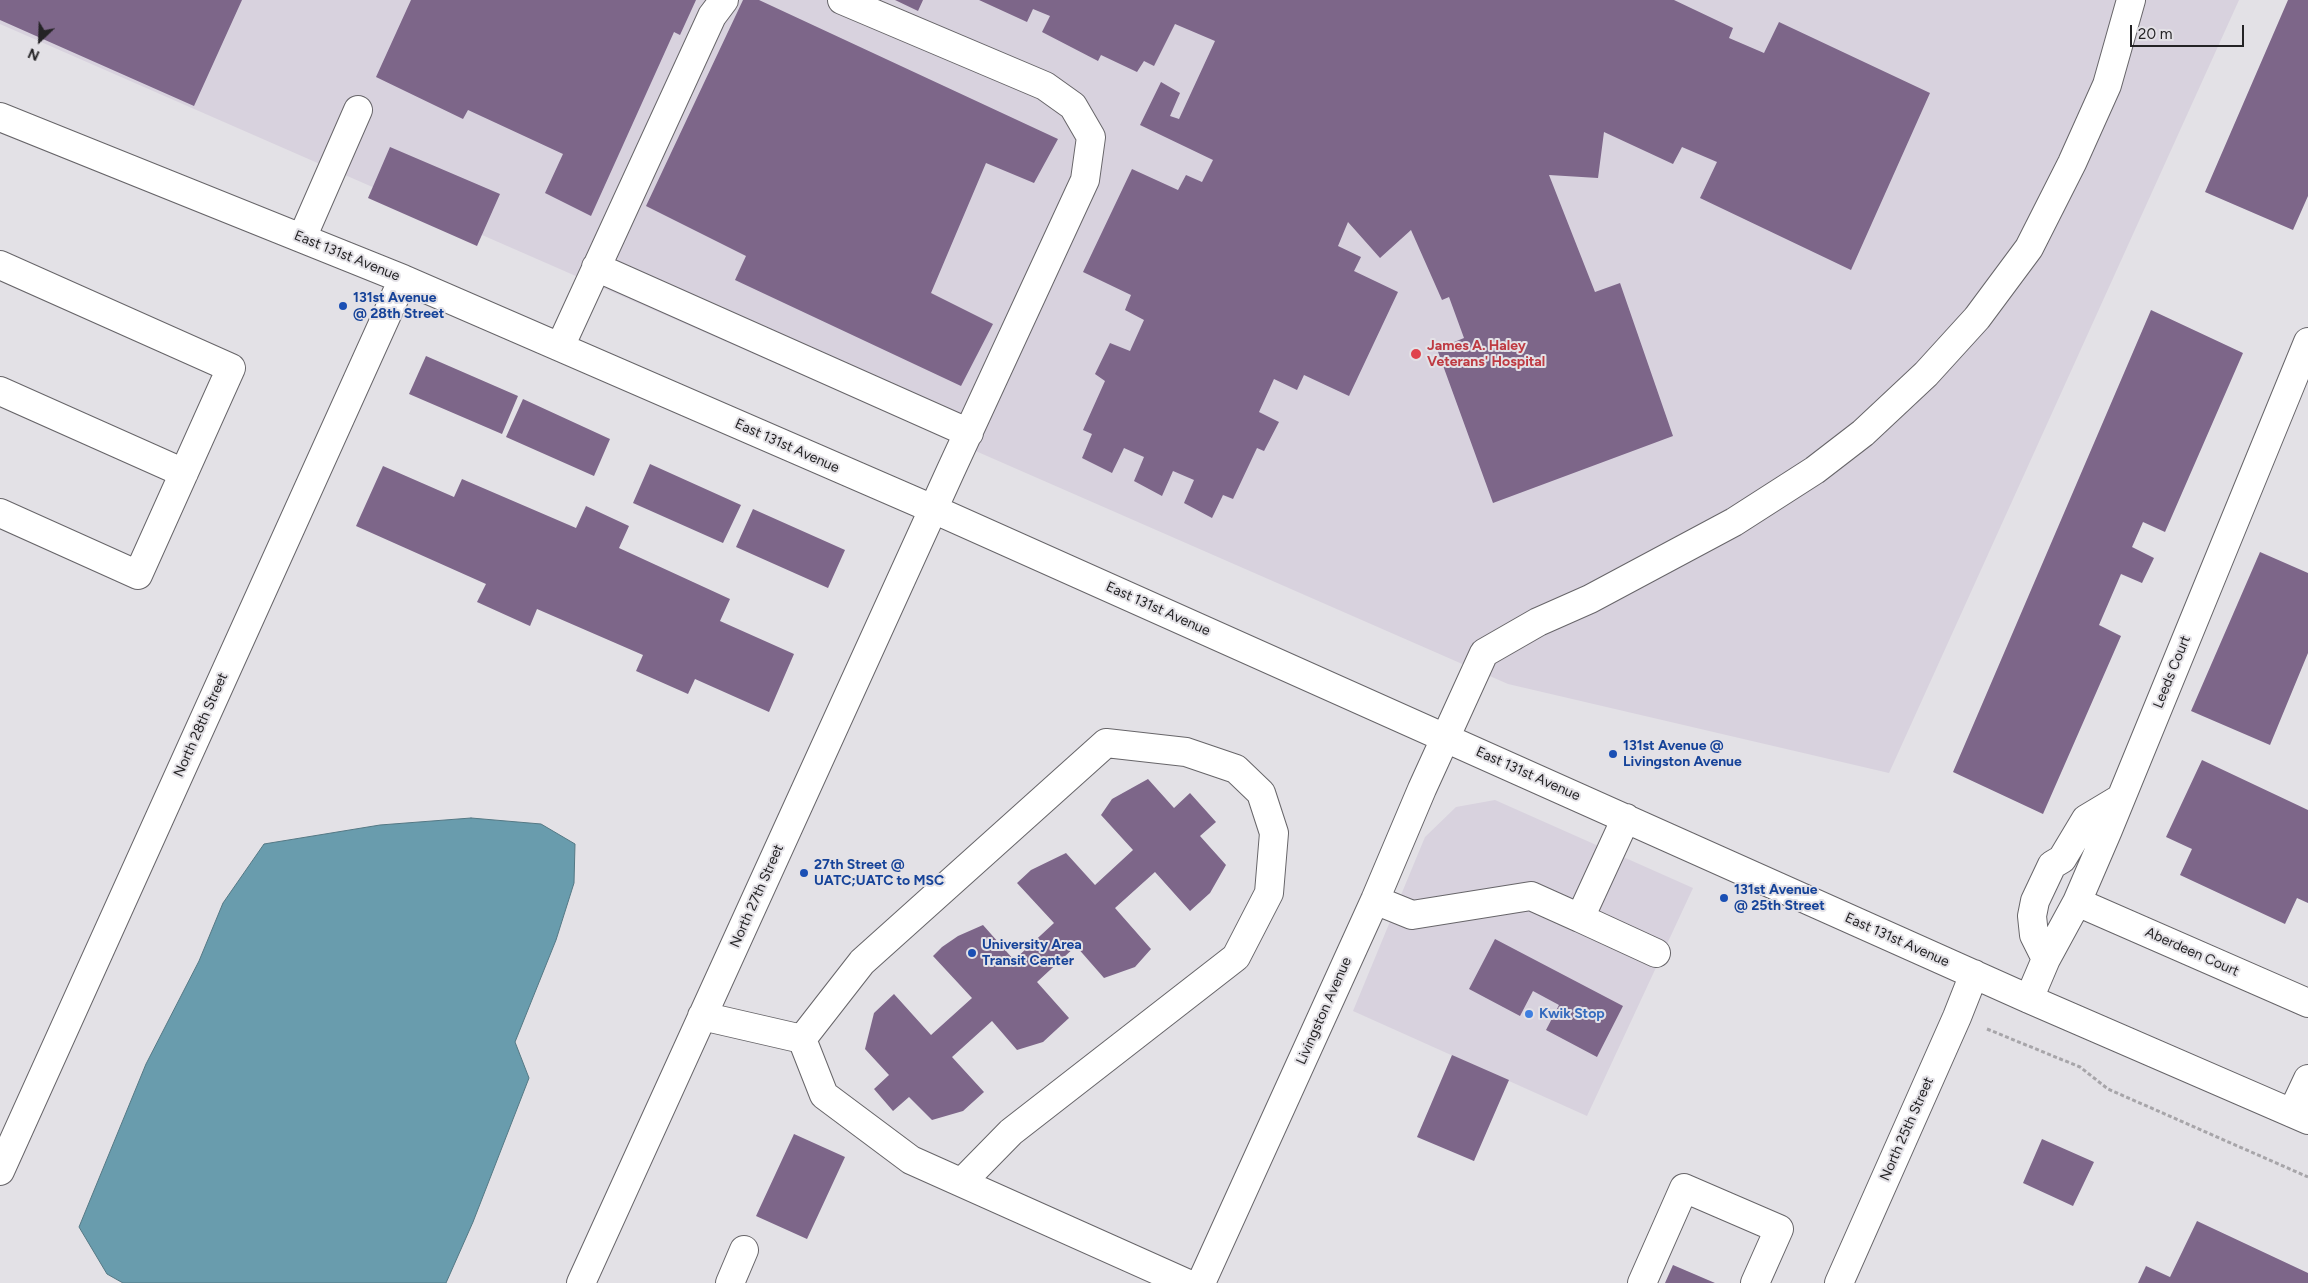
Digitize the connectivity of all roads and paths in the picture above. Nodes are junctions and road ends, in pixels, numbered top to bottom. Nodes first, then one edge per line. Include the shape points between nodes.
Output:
1 (724, 0) edge
2 (842, 0) edge
3 (2131, 0) edge
4 (358, 110) dead end
5 (0, 117) edge
6 (302, 238) junction
7 (0, 264) edge
8 (596, 267) junction
9 (403, 279) junction
10 (2308, 342) edge
11 (560, 347) junction
12 (0, 391) edge
13 (968, 433) junction
14 (184, 473) junction
15 (933, 509) junction
16 (0, 513) edge
17 (1445, 737) junction
18 (2120, 798) junction
19 (1626, 818) junction
20 (1375, 900) junction
21 (2077, 902) junction
22 (1580, 918) junction
23 (1656, 953) dead end
24 (2046, 959) junction
25 (1974, 974) junction
26 (2030, 999) junction
27 (2308, 1003) edge
28 (702, 1016) junction
29 (1985, 1028) dead end
30 (802, 1039) junction
31 (2308, 1079) edge
32 (2300, 1116) edge
33 (0, 1171) edge
34 (2308, 1177) edge
35 (962, 1182) junction
36 (744, 1250) dead end
37 (581, 1283) edge
38 (730, 1283) edge
39 (1186, 1283) edge
40 (1200, 1283) edge
41 (1642, 1283) edge
42 (1755, 1283) edge
43 (1838, 1283) edge

1 - 8 street via 712,16
2 - 13 street, North 27th Street via 1045,86 1073,106 1090,137 1085,180
3 - 17 street, Livingston Avenue via 2107,85 2029,248 1977,318 1926,374 1839,452 1734,522 1590,599 1538,622 1484,654
4 - 6 street
5 - 6 street, East 131st Avenue
6 - 9 street, East 131st Avenue
7 - 14 street via 231,368
8 - 11 street
8 - 13 street
9 - 11 street, East 131st Avenue
9 - 33 street, North 28th Street
10 - 18 street, Leeds Court
11 - 15 street, East 131st Avenue
12 - 14 street
13 - 15 street, North 27th Street
14 - 16 street via 138,575
15 - 17 street, East 131st Avenue
15 - 28 street, North 27th Street
17 - 19 street, East 131st Avenue
17 - 20 street, Livingston Avenue
18 - 21 street, Leeds Court
18 - 24 street via 2086,819 2062,859 2052,864 2035,901 2032,916 2034,935
19 - 22 street
19 - 25 street, East 131st Avenue
20 - 22 street via 1412,915 1531,896
20 - 40 street, Livingston Avenue
21 - 24 street, Leeds Court
21 - 27 street, Aberdeen Court
22 - 23 street
24 - 26 street, Leeds Court
25 - 26 street, East 131st Avenue
25 - 43 street, North 25th Street via 1958,1017
26 - 32 street, East 131st Avenue
28 - 30 street
28 - 37 street, North 27th Street
29 - 34 path via 2080,1068 2108,1089
30 - 35 street via 824,1095 910,1160
30 - 35 street via 862,962 1106,743 1186,752 1236,769 1261,793 1274,833 1269,893 1236,957 1011,1132
31 - 32 street
35 - 39 street
36 - 38 street
41 - 42 street via 1684,1188 1779,1229

